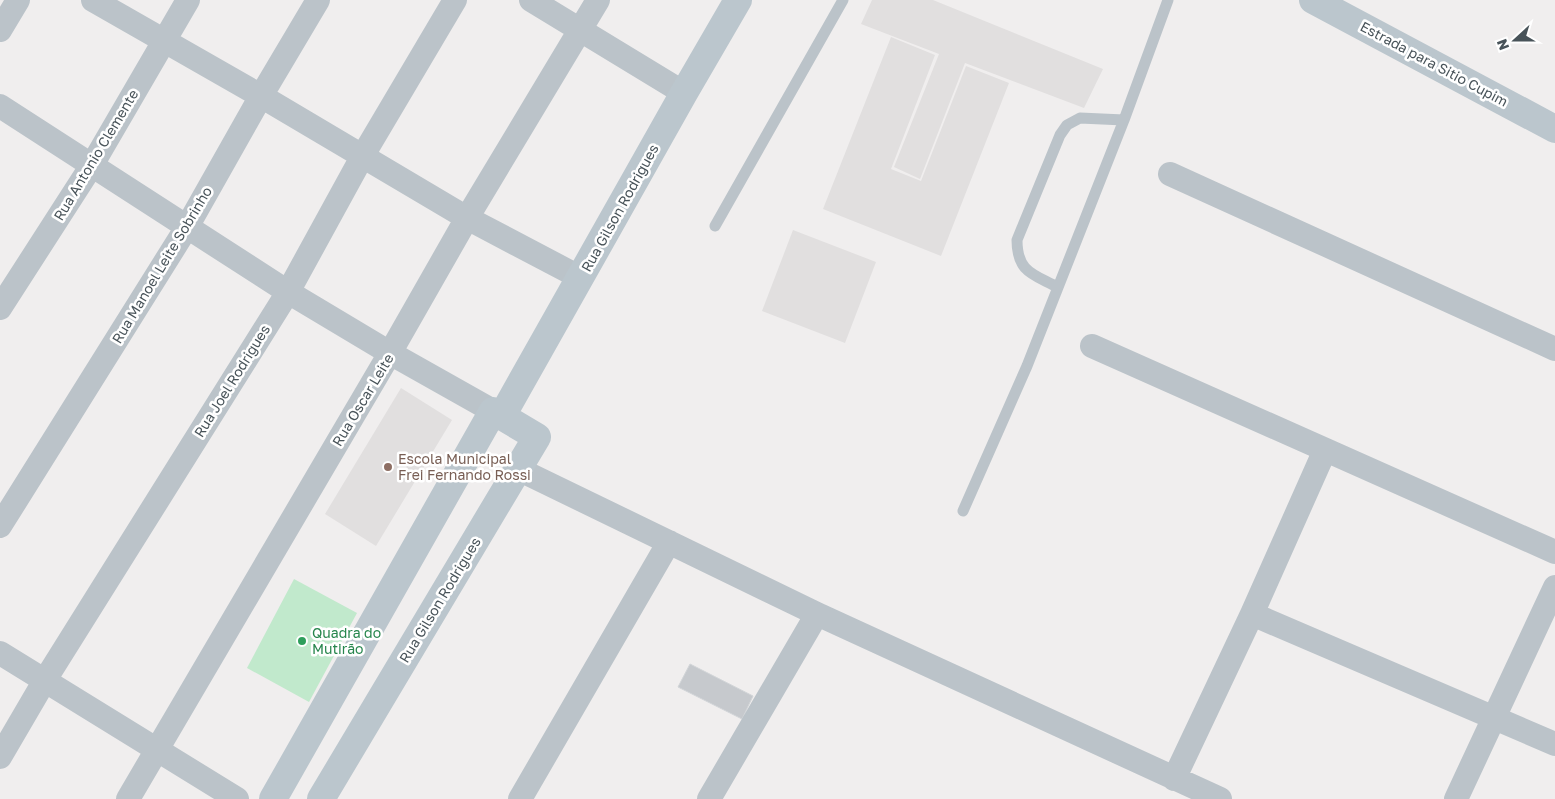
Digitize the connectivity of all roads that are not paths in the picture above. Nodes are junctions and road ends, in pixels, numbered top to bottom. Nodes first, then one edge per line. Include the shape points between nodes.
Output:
1 (18, 0) edge
2 (93, 0) edge
3 (188, 0) edge
4 (318, 0) edge
5 (455, 0) edge
6 (531, 0) edge
7 (598, 0) edge
8 (738, 0) edge
9 (843, 0) edge
10 (1168, 0) edge
11 (1313, 0) edge
12 (0, 30) edge
13 (579, 30) junction
14 (163, 41) junction
15 (684, 93) junction
16 (261, 96) junction
17 (0, 106) edge
18 (1124, 120) junction
19 (1555, 129) edge
20 (362, 157) junction
21 (92, 165) junction
22 (1170, 174) dead end
23 (467, 218) junction
24 (715, 226) dead end
25 (187, 228) junction
26 (581, 278) junction
27 (1057, 287) junction
28 (288, 292) junction
29 (0, 308) edge
30 (1092, 346) dead end
31 (1555, 349) edge
32 (390, 353) junction
33 (497, 413) junction
34 (1325, 450) junction
35 (518, 469) junction
36 (963, 511) dead end
37 (0, 526) edge
38 (670, 542) junction
39 (1555, 552) edge
40 (1555, 587) edge
41 (817, 614) junction
42 (1252, 614) junction
43 (0, 653) edge
44 (45, 680) junction
45 (1493, 719) junction
46 (1555, 744) edge
47 (156, 750) junction
48 (0, 757) edge
49 (1174, 779) junction
50 (128, 799) edge
51 (238, 799) edge
52 (273, 799) edge
53 (321, 799) edge
54 (520, 799) edge
55 (709, 799) edge
56 (1220, 799) edge
57 (1456, 799) edge

1 - 12 street
2 - 14 street
3 - 14 street, Rua Antonio Clemente
4 - 16 street, Rua Manoel Leite Sobrinho
5 - 20 street, Rua Joel Rodrigues
6 - 13 street
7 - 13 street, Rua Oscar Leite
8 - 15 street, Rua Gilson Rodrigues
9 - 24 lane
10 - 18 lane
11 - 19 street, Estrada para Sitio Cupim
13 - 15 street
13 - 23 street, Rua Oscar Leite
14 - 16 street
14 - 21 street, Rua Antonio Clemente
15 - 26 street, Rua Gilson Rodrigues
16 - 20 street
16 - 25 street, Rua Manoel Leite Sobrinho
17 - 21 street
18 - 27 lane
18 - 27 lane via 1080,118 1068,125 1060,135 1017,240 1020,262 1027,270
20 - 23 street
20 - 28 street, Rua Joel Rodrigues
21 - 25 street
21 - 29 street, Rua Antonio Clemente
22 - 31 street
23 - 26 street
23 - 32 street, Rua Oscar Leite
25 - 28 street
25 - 37 street, Rua Manoel Leite Sobrinho
26 - 33 street, Rua Gilson Rodrigues
27 - 36 lane via 1027,366
28 - 32 street
28 - 44 street, Rua Joel Rodrigues
30 - 34 street
32 - 33 street
32 - 47 street, Rua Oscar Leite
33 - 35 street, Rua Gilson Rodrigues via 537,437
33 - 52 street, Rua Gilson Rodrigues
34 - 39 street
34 - 42 street
35 - 38 street
35 - 53 street, Rua Gilson Rodrigues
38 - 41 street
38 - 54 street
40 - 45 street
41 - 49 street
41 - 55 street
42 - 45 street
42 - 49 street
43 - 44 street
44 - 47 street
44 - 48 street, Rua Joel Rodrigues
45 - 46 street
45 - 57 street
47 - 50 street, Rua Oscar Leite
47 - 51 street
49 - 56 street

